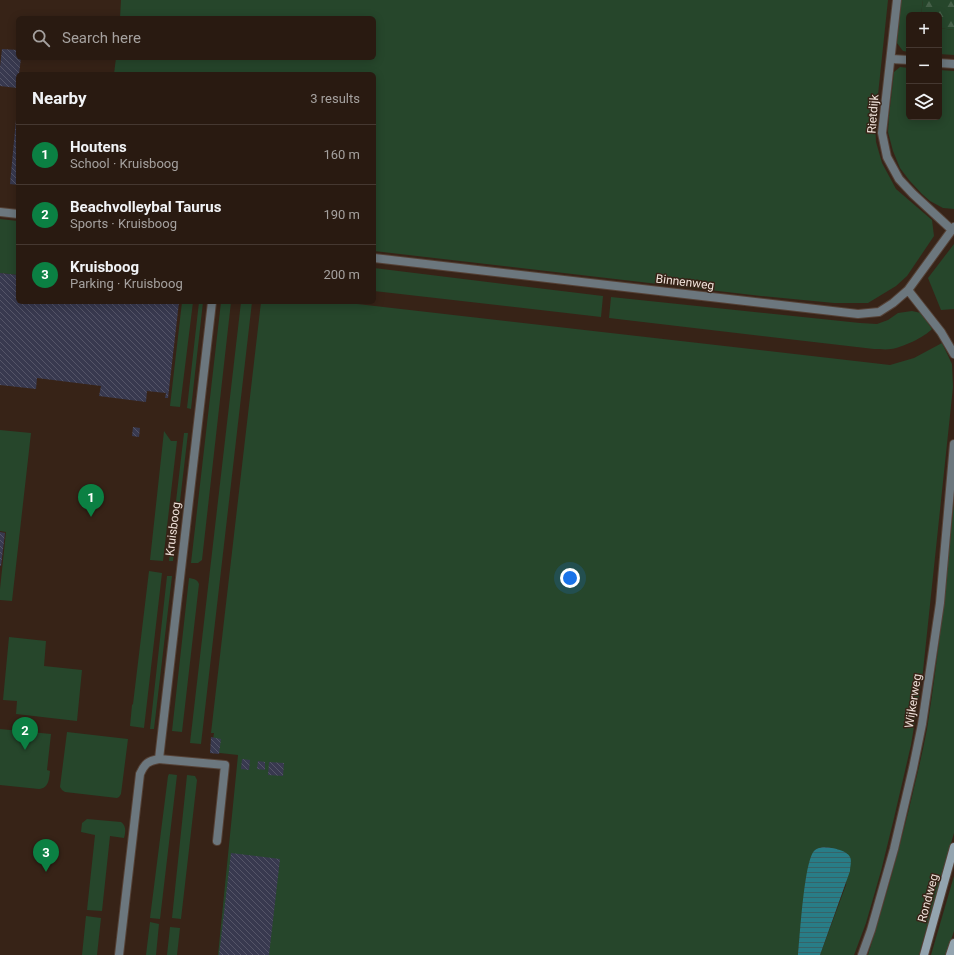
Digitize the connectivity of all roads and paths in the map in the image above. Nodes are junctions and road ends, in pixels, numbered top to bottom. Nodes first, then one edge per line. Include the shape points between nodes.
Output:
1 (897, 0) edge
2 (891, 59) junction
3 (906, 60) edge
4 (942, 63) edge
5 (954, 64) edge
6 (0, 212) edge
7 (16, 214) edge
8 (953, 228) edge
9 (376, 258) edge
10 (908, 290) junction
11 (212, 304) edge
12 (954, 354) edge
13 (954, 444) edge
14 (160, 759) junction
15 (217, 841) dead end
16 (954, 847) edge
17 (954, 943) edge
18 (119, 955) edge
19 (862, 955) edge
20 (924, 955) edge
21 (950, 955) edge

1 - 2 street, Rietdijk
2 - 3 street
2 - 8 street, Rietdijk via 882,133 887,156 899,179
4 - 5 street
6 - 7 street
8 - 10 street, Binnenweg
9 - 10 street, Binnenweg via 858,314 879,312
10 - 12 street via 941,332
11 - 14 street, Kruisboog
13 - 19 street, Wijkerweg via 940,603 922,724 894,849
14 - 15 street via 225,765
14 - 18 street via 151,760 140,774
16 - 20 main road, Rondweg
17 - 21 main road

